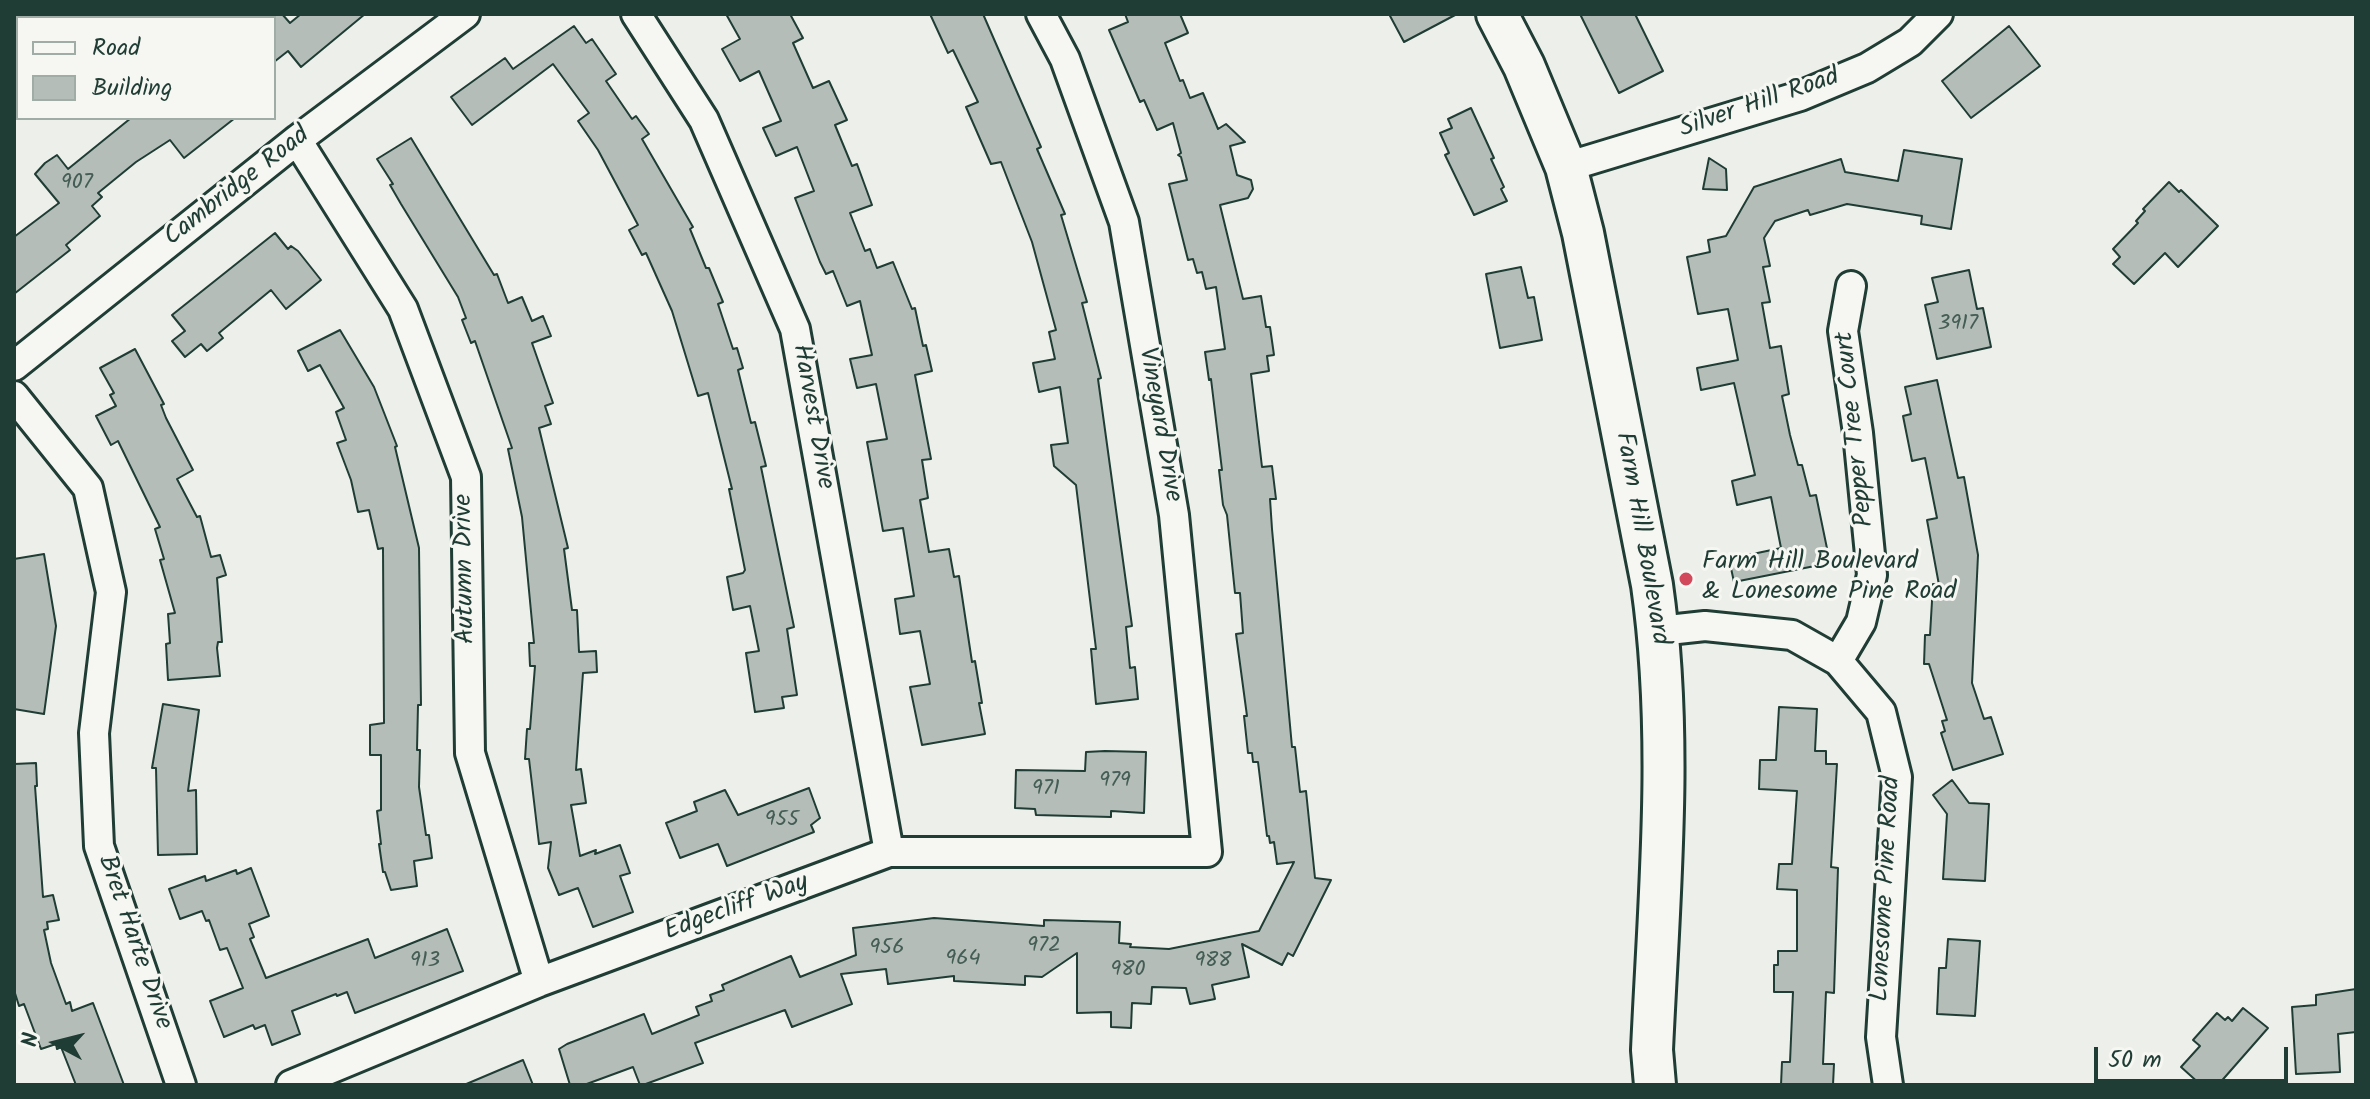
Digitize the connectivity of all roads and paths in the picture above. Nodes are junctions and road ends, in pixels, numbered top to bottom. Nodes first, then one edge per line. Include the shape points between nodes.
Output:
1 (465, 14) edge
2 (636, 14) edge
3 (1041, 14) edge
4 (1497, 14) edge
5 (1938, 14) edge
6 (297, 140) junction
7 (1566, 167) junction
8 (1851, 286) dead end
9 (14, 366) edge
10 (14, 396) edge
11 (1659, 631) junction
12 (1838, 661) junction
13 (889, 852) junction
14 (1207, 852) joint
15 (539, 982) junction
16 (181, 1085) edge
17 (291, 1085) edge
18 (1655, 1085) edge
19 (1888, 1085) edge

1 - 6 street, Cambridge Road
2 - 13 street, Harvest Drive via 704,120 795,329
3 - 14 street, Vineyard Drive via 1065,59 1124,222 1174,515
4 - 7 main road, Farm Hill Boulevard
5 - 7 street, Silver Hill Road via 1910,42 1867,68 1800,96
6 - 9 street, Cambridge Road
6 - 15 street, Autumn Drive via 403,309 466,477 470,753
7 - 11 main road, Farm Hill Boulevard
8 - 12 street, Pepper Tree Court via 1843,331 1872,575 1861,622
10 - 16 street, Bret Harte Drive via 88,488 111,592 94,733 99,846
11 - 12 street via 1705,626 1792,635
11 - 18 main road, Farm Hill Boulevard via 1664,720
12 - 19 street, Lonesome Pine Road via 1881,712 1897,777 1881,1037
13 - 14 street, Edgecliff Way
13 - 15 street, Edgecliff Way
15 - 17 street, Edgecliff Way

